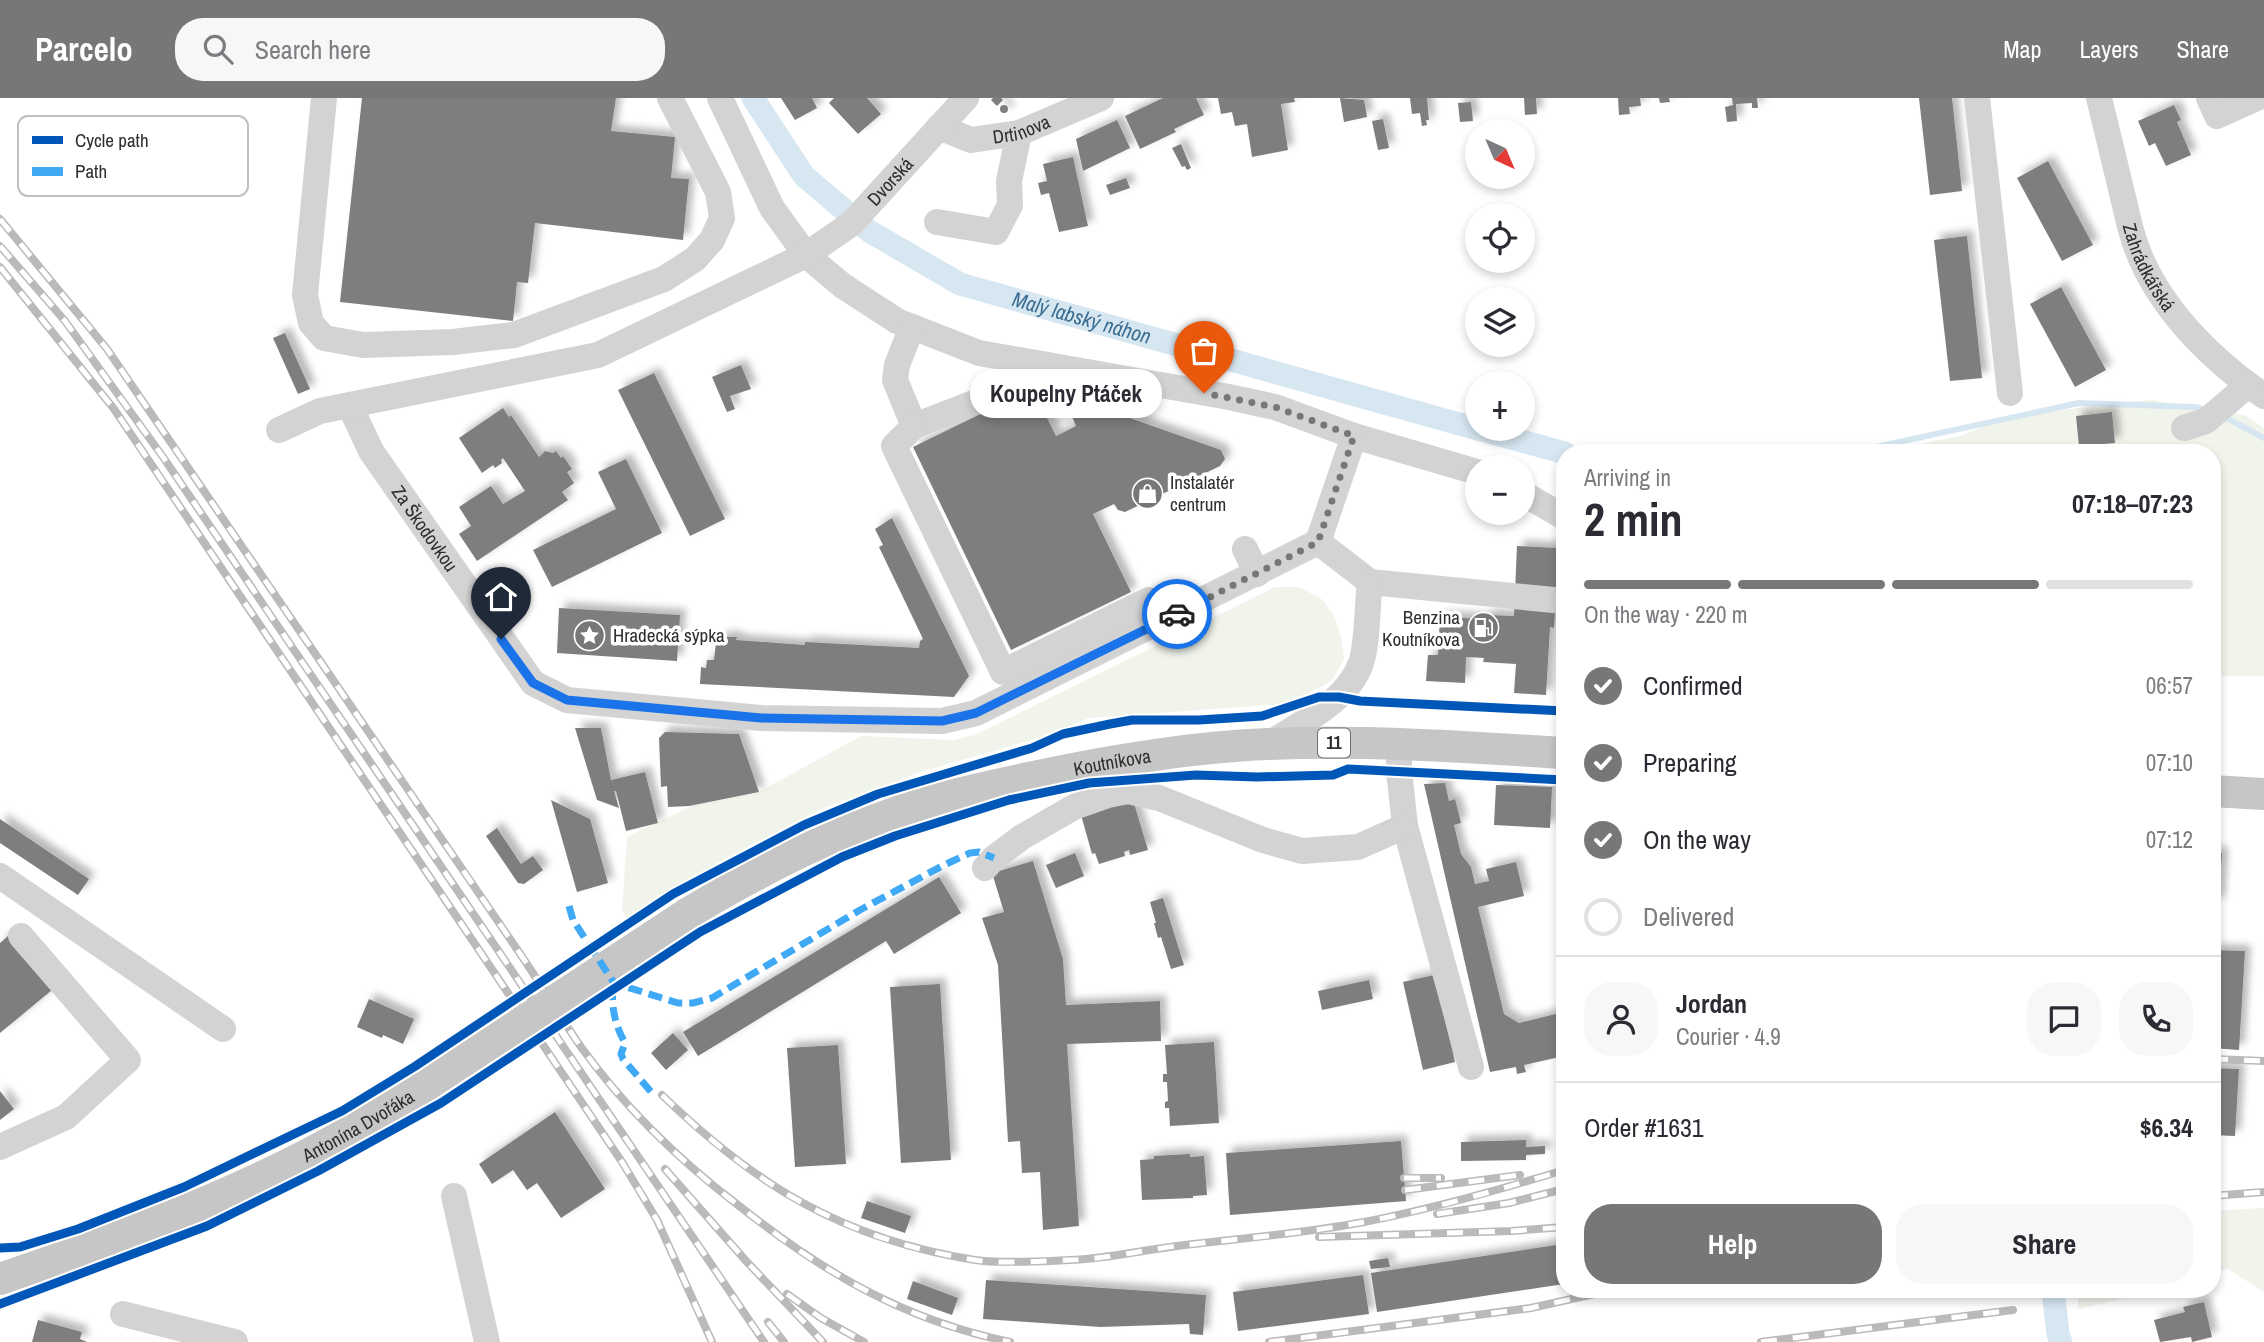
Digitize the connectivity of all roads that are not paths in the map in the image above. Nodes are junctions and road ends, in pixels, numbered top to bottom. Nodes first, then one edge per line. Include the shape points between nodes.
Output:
1 (324, 98) edge
2 (670, 98) edge
3 (720, 98) edge
4 (966, 98) edge
5 (1101, 98) edge
6 (1977, 98) edge
7 (2099, 98) edge
8 (2257, 98) edge
9 (2217, 117) edge
10 (939, 127) junction
11 (1019, 133) junction
12 (937, 222) dead end
13 (806, 255) junction
14 (912, 327) junction
15 (2256, 390) edge
16 (999, 393) dead end
17 (2010, 393) dead end
18 (350, 406) junction
19 (914, 426) junction
20 (2184, 428) dead end
21 (279, 430) dead end
22 (1354, 436) junction
23 (1465, 468) edge
24 (1535, 500) edge
25 (1556, 512) edge
26 (1318, 542) junction
27 (1245, 550) dead end
28 (1257, 574) junction
29 (1370, 582) junction
30 (1149, 600) dead end
31 (1556, 600) edge
32 (1399, 743) junction
33 (1269, 744) junction
34 (1556, 753) edge
35 (2221, 792) edge
36 (2264, 794) edge
37 (1405, 826) junction
38 (985, 868) dead end
39 (0, 876) edge
40 (687, 914) joint
41 (21, 936) dead end
42 (223, 1029) dead end
43 (1471, 1067) dead end
44 (0, 1147) edge
45 (454, 1196) dead end
46 (5, 1275) edge
47 (123, 1314) dead end
48 (235, 1342) edge
49 (487, 1342) edge

1 - 2 street via 304,295 311,323 324,338 363,345 514,335 664,278 695,259 712,240 722,218 718,192
3 - 13 street via 772,208
4 - 10 street, Dvorská
5 - 11 street, Drtinova
6 - 17 street
7 - 15 street, Zahrádkářská via 2143,265 2196,338
8 - 9 street
10 - 11 street, Drtinova via 971,140
10 - 13 street, Dvorská via 851,224
11 - 12 street via 1009,181 1010,205 996,232
13 - 14 street via 843,286
13 - 18 street via 598,355
14 - 19 street via 895,380
14 - 22 street via 979,353 1275,407
15 - 20 street via 2206,421
16 - 19 street
18 - 21 street via 320,411
18 - 28 street, Za Škodovkou via 370,451 533,683 567,700 761,718 942,721 976,713
19 - 30 street via 894,446 1003,672
22 - 23 street
22 - 26 street
24 - 25 street
26 - 28 street, Za Škodovkou
26 - 29 street
27 - 28 street
29 - 31 street
29 - 33 street via 1362,661 1354,678 1339,697
32 - 33 main road, Koutníkova / 11
32 - 34 main road, Koutníkova / 11
32 - 37 street
33 - 40 main road, Koutníkova / 11 via 1107,762 911,807 783,861
35 - 36 main road
37 - 38 street via 1358,847 1302,851 1128,791 1074,807 1022,837
37 - 43 street
39 - 42 street
40 - 46 main road, Antonína Dvořáka / 11, bridge via 428,1085 306,1156 87,1250
41 - 44 street via 128,1060 66,1117
45 - 49 street
47 - 48 street

